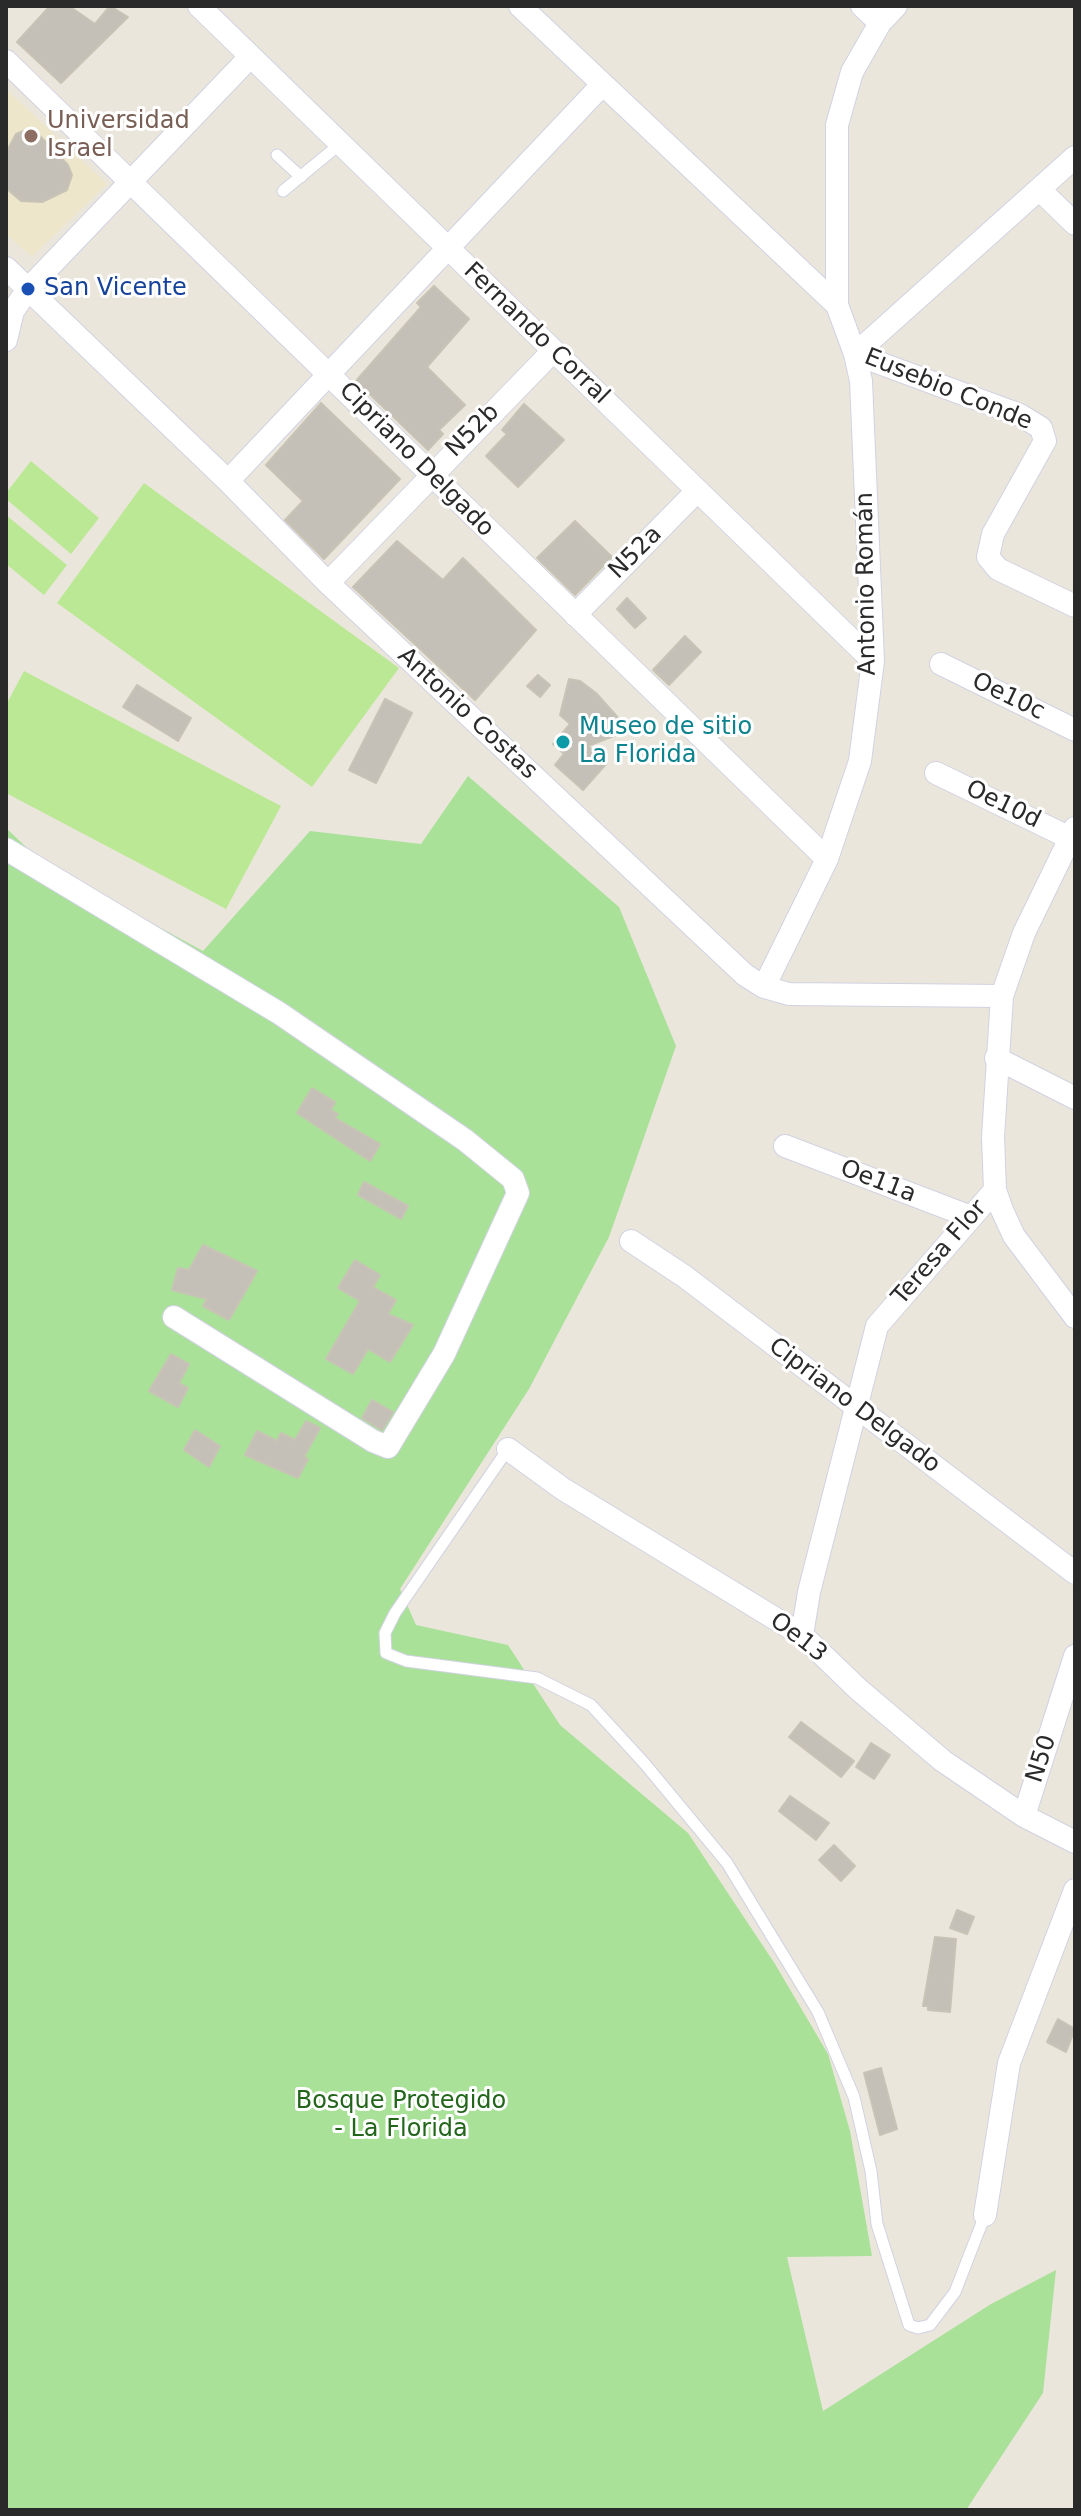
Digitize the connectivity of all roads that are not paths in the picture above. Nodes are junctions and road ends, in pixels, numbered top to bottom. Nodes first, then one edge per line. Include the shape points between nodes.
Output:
1 (199, 6) edge
2 (520, 6) edge
3 (862, 6) edge
4 (896, 6) edge
5 (880, 23) junction
6 (250, 57) junction
7 (6, 61) edge
8 (602, 85) junction
9 (340, 144) junction
10 (277, 155) dead end
11 (1075, 157) edge
12 (301, 177) junction
13 (130, 180) junction
14 (1040, 190) junction
15 (283, 191) dead end
16 (1075, 224) edge
17 (448, 247) junction
18 (6, 268) edge
19 (28, 289) junction
20 (837, 305) junction
21 (6, 340) edge
22 (553, 351) junction
23 (855, 354) junction
24 (329, 374) junction
25 (430, 474) junction
26 (228, 481) junction
27 (697, 491) junction
28 (328, 583) junction
29 (1075, 606) edge
30 (575, 615) junction
31 (873, 661) junction
32 (941, 664) dead end
33 (1075, 730) edge
34 (936, 773) dead end
35 (1072, 833) edge
36 (6, 849) edge
37 (827, 859) junction
38 (1067, 865) edge
39 (764, 987) junction
40 (1002, 996) junction
41 (996, 1058) junction
42 (1075, 1098) edge
43 (785, 1146) dead end
44 (995, 1190) junction
45 (971, 1217) junction
46 (631, 1241) dead end
47 (174, 1317) dead end
48 (1075, 1317) edge
49 (858, 1410) junction
50 (508, 1449) joint
51 (1075, 1573) edge
52 (802, 1635) junction
53 (1075, 1656) edge
54 (1024, 1816) junction
55 (1075, 1842) edge
56 (1075, 1890) edge
57 (985, 2215) joint

1 - 6 street, Fernando Corral
2 - 8 street, Eusebio Conde
3 - 5 street
4 - 5 street
5 - 20 street via 852,72 837,125
6 - 9 street, Fernando Corral
6 - 13 street
7 - 13 street, Cipriano Delgado
8 - 17 street
8 - 20 street, Eusebio Conde
9 - 12 lane
9 - 17 street, Fernando Corral
10 - 12 lane
11 - 14 street
12 - 15 lane
13 - 19 street
13 - 24 street, Cipriano Delgado
14 - 16 street
14 - 23 street
17 - 22 street, Fernando Corral
17 - 24 street
18 - 19 street, Antonio Costas
19 - 21 street via 13,311
19 - 26 street, Antonio Costas
20 - 23 street, Eusebio Conde
22 - 25 street, N52b
22 - 27 street, Fernando Corral
23 - 29 street, Eusebio Conde via 1020,415 1041,428 1045,441 993,534 988,557 998,569
23 - 31 street, Antonio Román via 861,381
24 - 25 street, Cipriano Delgado
24 - 26 street
25 - 28 street, N52b
25 - 30 street, Cipriano Delgado
26 - 28 street, Antonio Costas
27 - 30 street, N52a
27 - 31 street, Fernando Corral
28 - 39 street, Antonio Costas via 738,969
30 - 37 street, Cipriano Delgado
31 - 37 street, Antonio Román via 860,761
32 - 33 street, Oe10c
34 - 35 street, Oe10d
35 - 38 street, Teresa Flor
36 - 47 street via 279,1013 465,1140 513,1179 518,1193 444,1354 388,1447
37 - 39 street, Antonio Román
38 - 40 street, Teresa Flor via 1024,933
39 - 40 street, Antonio Costas via 789,994
40 - 41 street, Teresa Flor
41 - 42 street
41 - 44 street, Teresa Flor
43 - 45 street, Oe11a
44 - 45 street, Teresa Flor
44 - 48 street via 1014,1236
45 - 49 street, Teresa Flor via 877,1326
46 - 49 street, Cipriano Delgado
49 - 51 street, Cipriano Delgado
49 - 52 street, Teresa Flor
50 - 52 street, Oe13 via 563,1489
50 - 57 lane via 395,1613 385,1633 386,1653 406,1661 537,1678 591,1705 727,1863 818,2012 854,2097 877,2224 909,2325 930,2325 955,2292
52 - 54 street, Oe13 via 943,1761
53 - 54 street, N50
54 - 55 street, Oe13
56 - 57 street via 1009,2063

